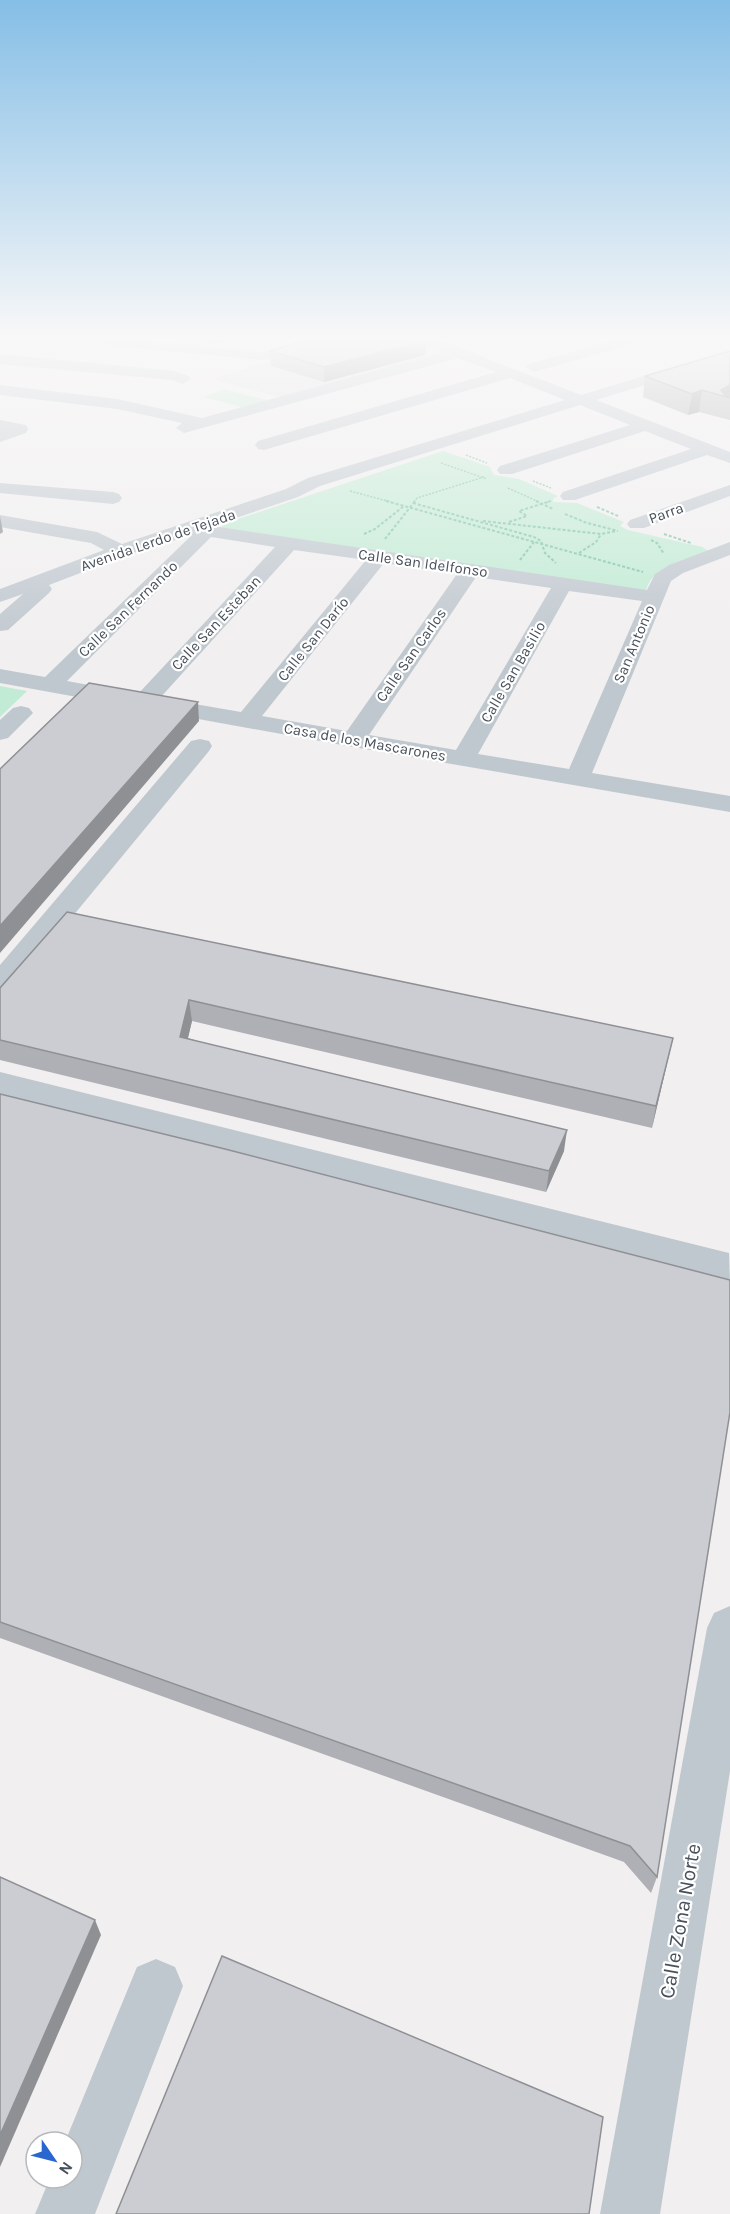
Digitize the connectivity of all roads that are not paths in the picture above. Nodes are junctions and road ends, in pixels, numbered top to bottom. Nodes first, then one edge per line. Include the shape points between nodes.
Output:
1 (391, 444) edge
2 (434, 444) edge
3 (588, 444) edge
4 (699, 444) edge
5 (708, 449) junction
6 (408, 452) junction
7 (730, 458) edge
8 (501, 479) road end
9 (314, 482) junction
10 (0, 488) edge
11 (730, 490) edge
12 (569, 496) road end
13 (113, 498) dead end
14 (0, 521) edge
15 (199, 530) junction
16 (636, 531) road end
17 (289, 544) junction
18 (113, 548) junction
19 (730, 548) edge
20 (379, 557) junction
21 (470, 570) junction
22 (560, 574) junction
23 (657, 575) junction
24 (57, 576) junction
25 (0, 578) edge
26 (0, 596) edge
27 (0, 625) edge
28 (0, 676) edge
29 (50, 685) junction
30 (143, 702) junction
31 (21, 713) dead end
32 (246, 721) junction
33 (0, 733) edge
34 (353, 740) junction
35 (200, 746) dead end
36 (463, 759) junction
37 (577, 779) junction
38 (730, 804) edge
39 (0, 984) edge
40 (0, 1083) edge
41 (729, 1267) edge
42 (730, 1628) edge
43 (156, 1986) dead end
44 (65, 2214) edge
45 (630, 2214) edge

1 - 6 street
2 - 6 street, Avenida Lerdo de Tejada
3 - 8 street
4 - 5 street
5 - 7 street
5 - 12 street
6 - 9 street, Avenida Lerdo de Tejada
9 - 15 street, Avenida Lerdo de Tejada
9 - 18 street, Avenida Lerdo de Tejada via 278,487
10 - 13 street
11 - 16 street, Parra
14 - 18 street via 98,538
15 - 17 street, Calle San Idelfonso
15 - 18 street, Avenida Lerdo de Tejada
15 - 29 street, Calle San Fernando
17 - 20 street, Calle San Idelfonso
17 - 30 street, Calle San Esteban
18 - 24 street, Avenida Lerdo de Tejada
18 - 25 street, Avenida Lerdo de Tejada
19 - 23 street
20 - 21 street, Calle San Idelfonso
20 - 32 street, Calle San Darío
21 - 22 street, Calle San Idelfonso
21 - 34 street, Calle San Carlos
22 - 23 street, Calle San Idelfonso
22 - 36 street, Calle San Basilio
23 - 37 street, San Antonio
24 - 26 street, Avenida Lerdo de Tejada
24 - 27 street
28 - 29 street, Casa de los Mascarones
29 - 30 street, Casa de los Mascarones
30 - 32 street, Casa de los Mascarones
31 - 33 street
32 - 34 street, Casa de los Mascarones
34 - 36 street, Casa de los Mascarones
35 - 39 street
36 - 37 street, Casa de los Mascarones
37 - 38 street, Casa de los Mascarones
40 - 41 street
42 - 45 street, Calle Zona Norte
43 - 44 street

